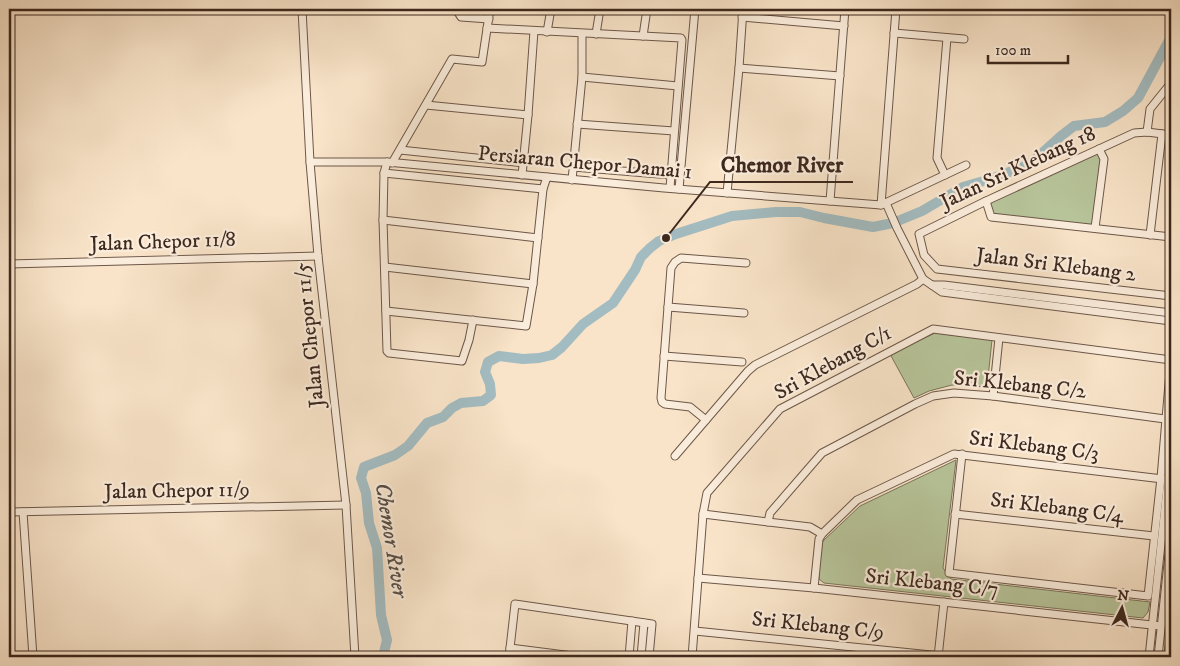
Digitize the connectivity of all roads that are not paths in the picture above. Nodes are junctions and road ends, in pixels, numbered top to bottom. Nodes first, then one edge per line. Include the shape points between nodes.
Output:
1 (302, 9) edge
2 (456, 9) edge
3 (490, 9) edge
4 (551, 9) edge
5 (600, 9) edge
6 (647, 9) edge
7 (695, 9) edge
8 (742, 9) edge
9 (845, 9) edge
10 (896, 9) edge
11 (742, 17) junction
12 (489, 19) junction
13 (844, 26) junction
14 (488, 28) junction
15 (534, 32) junction
16 (547, 32) junction
17 (582, 34) junction
18 (596, 34) junction
19 (894, 34) junction
20 (643, 36) junction
21 (946, 38) junction
22 (964, 40) dead end
23 (739, 68) junction
24 (840, 76) junction
25 (582, 77) junction
26 (1171, 83) edge
27 (678, 86) junction
28 (426, 104) junction
29 (528, 115) junction
30 (577, 124) junction
31 (674, 131) junction
32 (1147, 132) junction
33 (1162, 134) junction
34 (1171, 135) edge
35 (1099, 149) junction
36 (400, 150) junction
37 (310, 162) junction
38 (390, 163) junction
39 (524, 163) junction
40 (966, 165) dead end
41 (573, 167) junction
42 (384, 173) junction
43 (522, 175) junction
44 (671, 175) junction
45 (944, 175) junction
46 (547, 178) junction
47 (572, 180) junction
48 (670, 188) junction
49 (543, 189) junction
50 (679, 189) junction
51 (727, 193) junction
52 (830, 201) junction
53 (986, 202) junction
54 (884, 204) junction
55 (383, 220) junction
56 (1095, 228) junction
57 (1150, 235) junction
58 (1171, 237) edge
59 (538, 238) junction
60 (318, 256) junction
61 (9, 264) edge
62 (746, 264) dead end
63 (385, 268) junction
64 (937, 268) joint
65 (923, 279) junction
66 (532, 284) junction
67 (932, 285) junction
68 (1171, 296) edge
69 (668, 307) junction
70 (386, 311) junction
71 (744, 312) dead end
72 (1171, 313) edge
73 (473, 320) junction
74 (1171, 321) edge
75 (999, 338) junction
76 (664, 356) junction
77 (1171, 360) edge
78 (742, 362) dead end
79 (993, 396) junction
80 (706, 420) junction
81 (1165, 420) junction
82 (1171, 450) edge
83 (962, 454) junction
84 (675, 456) dead end
85 (1167, 479) edge
86 (346, 505) junction
87 (9, 512) edge
88 (23, 512) junction
89 (703, 514) junction
90 (955, 514) junction
91 (768, 522) junction
92 (822, 534) junction
93 (1171, 535) edge
94 (1154, 536) junction
95 (698, 578) junction
96 (814, 588) junction
97 (944, 602) junction
98 (632, 621) junction
99 (648, 623) junction
100 (1153, 624) junction
101 (1161, 626) junction
102 (695, 631) junction
103 (510, 648) junction
104 (865, 648) junction
105 (33, 657) edge
106 (355, 657) edge
107 (509, 657) edge
108 (581, 657) edge
109 (629, 657) edge
110 (641, 657) edge
111 (649, 657) edge
112 (692, 657) edge
113 (864, 657) edge
114 (938, 657) edge
115 (951, 657) edge
116 (1149, 657) edge
117 (1158, 657) edge

1 - 37 street, Jalan Chepor 11/5
2 - 12 street via 461,17
3 - 12 street
4 - 16 street
5 - 18 street
6 - 20 street
7 - 50 street
8 - 11 street
9 - 13 street
10 - 19 street
11 - 13 street
11 - 23 street
12 - 14 street
13 - 24 street
14 - 15 street
14 - 28 street via 482,62 452,59
15 - 16 street
15 - 29 street
16 - 17 street
17 - 18 street
17 - 25 street
18 - 20 street
19 - 21 street
19 - 54 street
20 - 27 street via 682,40
21 - 22 street
21 - 45 street via 937,158
23 - 24 street
23 - 51 street
24 - 52 street
25 - 27 street
25 - 30 street
26 - 32 street via 1150,109
27 - 31 street
28 - 29 street
28 - 36 street
29 - 39 street
30 - 31 street
30 - 41 street
31 - 44 street
32 - 33 street, Jalan Sri Klebang 18
32 - 35 street, Jalan Sri Klebang 18 via 1134,133
33 - 34 street, Jalan Sri Klebang 18
33 - 57 street
35 - 53 street, Jalan Sri Klebang 18
35 - 56 street via 1104,159
36 - 38 street
36 - 39 street
37 - 38 street, Persiaran Chepor Damai 1
37 - 60 street, Jalan Chepor 11/5
38 - 42 street
38 - 43 street, Persiaran Chepor Damai 1
39 - 43 street
40 - 45 street
41 - 44 street
41 - 47 street
42 - 49 street
42 - 55 street
43 - 46 street, Persiaran Chepor Damai 1
44 - 48 street
45 - 54 street
46 - 47 street, Persiaran Chepor Damai 1
46 - 49 street
47 - 48 street, Persiaran Chepor Damai 1
48 - 50 street, Persiaran Chepor Damai 1
49 - 59 street
50 - 51 street, Persiaran Chepor Damai 1
51 - 52 street, Persiaran Chepor Damai 1
52 - 54 street, Persiaran Chepor Damai 1
53 - 56 street via 991,217
53 - 64 street, Jalan Sri Klebang 18 via 919,234 924,255
54 - 65 street
55 - 59 street
55 - 63 street
56 - 57 street
57 - 58 street
59 - 66 street
60 - 61 street, Jalan Chepor 11/8
60 - 86 street, Jalan Chepor 11/5
62 - 69 street via 681,258 671,268
63 - 66 street
63 - 70 street
64 - 68 street, Jalan Sri Klebang 2
65 - 67 street
65 - 80 street via 755,365
66 - 73 street via 526,326
67 - 72 street
67 - 74 street via 942,292
69 - 71 street
69 - 76 street
70 - 73 street
70 - 73 street via 389,354 460,362 464,360
75 - 77 street, Sri Klebang C/1
75 - 79 street
75 - 89 street, Sri Klebang C/1 via 933,329 780,408 707,493
76 - 78 street
76 - 80 street via 662,402 690,407
77 - 81 street
79 - 81 street, Sri Klebang C/2
79 - 91 street, Sri Klebang C/2 via 954,393 933,396 822,453 770,513
80 - 84 street
81 - 85 street
82 - 85 street
83 - 85 street, Sri Klebang C/3
83 - 90 street
83 - 92 street, Sri Klebang C/3 via 954,454 858,500
85 - 94 street
85 - 100 street
86 - 88 street, Jalan Chepor 11/9
86 - 106 street, Jalan Chepor 11/5
87 - 88 street, Jalan Chepor 11/9
88 - 105 street
89 - 91 street
89 - 95 street, Sri Klebang C/1
90 - 94 street, Sri Klebang C/4
90 - 94 street via 949,573 1148,596
91 - 92 street via 810,526
92 - 96 street via 818,543
93 - 101 street
95 - 96 street, Sri Klebang C/7
95 - 102 street, Sri Klebang C/1
96 - 97 street, Sri Klebang C/7
97 - 100 street, Sri Klebang C/7
97 - 114 street
98 - 99 street
98 - 103 street via 515,604
98 - 109 street
99 - 110 street
99 - 111 street
100 - 101 street, Sri Klebang C/7
100 - 116 street
101 - 117 street
102 - 104 street, Sri Klebang C/9
102 - 112 street, Sri Klebang C/1
103 - 107 street
103 - 108 street
104 - 113 street
104 - 114 street, Sri Klebang C/9
114 - 115 street, Sri Klebang C/9

